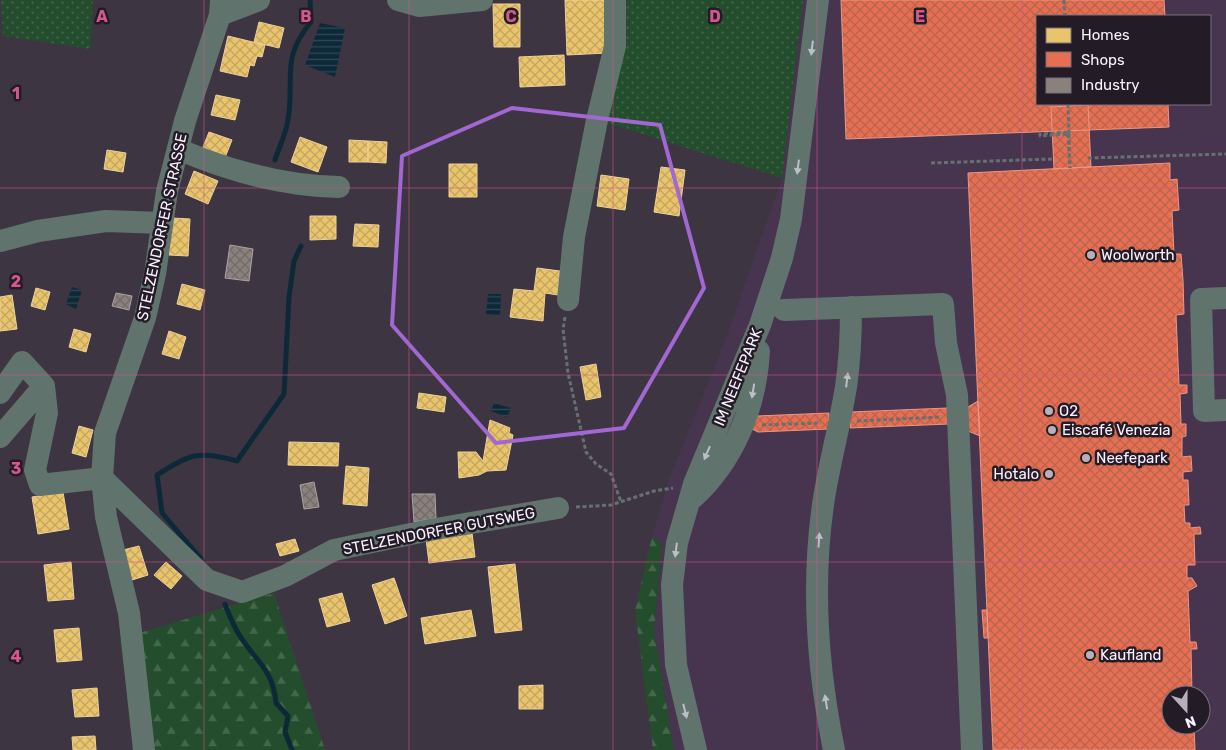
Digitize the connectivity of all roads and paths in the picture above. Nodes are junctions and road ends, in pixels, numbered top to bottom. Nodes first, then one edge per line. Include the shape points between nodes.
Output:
1 (259, 0) edge
2 (398, 0) edge
3 (482, 0) edge
4 (615, 0) edge
5 (818, 0) edge
6 (1064, 0) edge
7 (221, 7) edge
8 (1065, 15) edge
9 (1068, 105) edge
10 (1068, 110) dead end
11 (1069, 133) junction
12 (178, 149) junction
13 (1226, 154) edge
14 (1088, 158) dead end
15 (1052, 159) dead end
16 (931, 163) dead end
17 (1070, 168) dead end
18 (339, 187) dead end
19 (162, 223) junction
20 (0, 241) edge
21 (1226, 298) edge
22 (568, 300) joint
23 (851, 307) junction
24 (784, 310) dead end
25 (760, 325) junction
26 (22, 362) junction
27 (0, 376) edge
28 (44, 386) junction
29 (0, 393) edge
30 (752, 401) junction
31 (1226, 410) edge
32 (958, 416) junction
33 (839, 422) junction
34 (0, 437) edge
35 (102, 478) junction
36 (683, 488) junction
37 (621, 502) junction
38 (558, 508) joint
39 (144, 750) edge
40 (696, 750) edge
41 (834, 750) edge
42 (972, 750) edge

1 - 7 street
2 - 3 street via 419,6
4 - 22 street via 615,46 574,237
5 -> 25 street, IM NEEFEPARK via 791,219
6 - 8 path
7 - 12 street, STELZENDORFER STRASSE
9 - 11 path
10 - 11 path
11 - 11 path via 1040,136 1040,134
11 - 17 path, bridge
12 - 18 street via 284,183
12 - 19 street, STELZENDORFER STRASSE
13 - 14 path
15 - 16 path
19 - 20 street via 106,221 38,231
19 - 35 street, STELZENDORFER STRASSE via 145,318 105,433
21 - 31 street via 1201,299 1204,411
22 - 37 path via 563,329 568,373 586,452 611,474
23 - 24 street
23 - 32 street via 943,304
33 -> 23 street via 851,348
25 -> 30 street
25 -> 36 street, IM NEEFEPARK
26 - 27 street
26 - 28 street
26 - 29 street
28 - 34 street
28 - 35 street via 47,413 35,470 40,485
30 - 33 path via 760,404 760,425
30 - 36 street via 725,462 708,484
32 - 33 path
32 - 42 street
41 -> 33 street via 819,658 817,579 824,498
35 - 38 street, STELZENDORFER GUTSWEG via 206,580 242,592 285,576 334,550
35 - 39 street, STELZENDORFER STRASSE via 106,517 129,613
36 - 37 path via 654,491
36 -> 40 street, IM NEEFEPARK via 672,585 672,624 676,665
37 - 38 path

